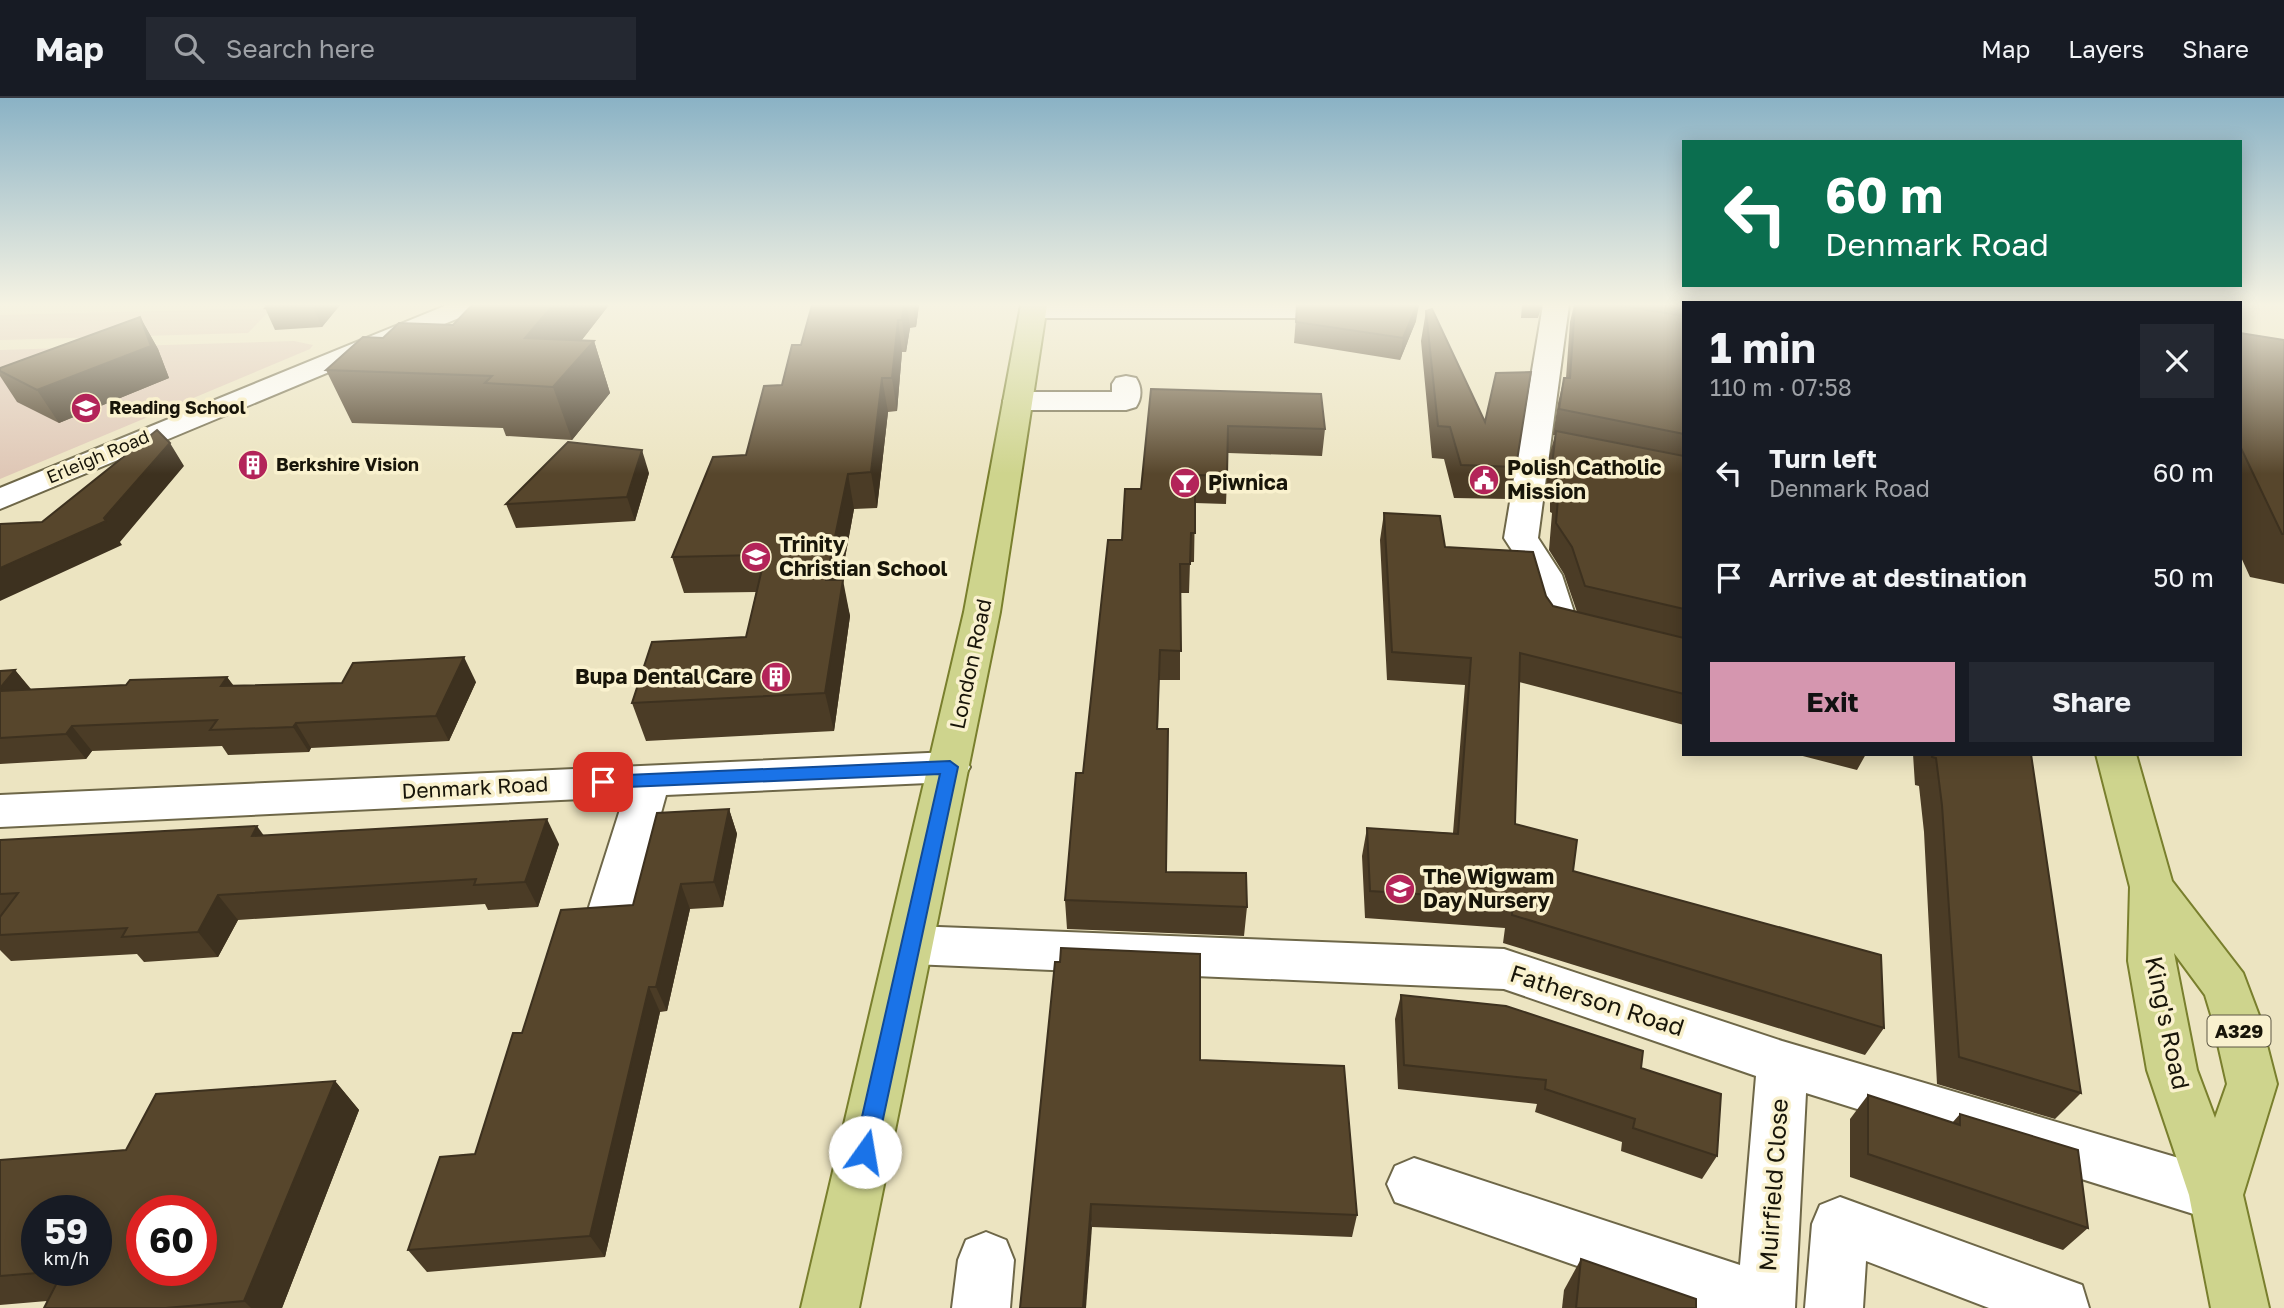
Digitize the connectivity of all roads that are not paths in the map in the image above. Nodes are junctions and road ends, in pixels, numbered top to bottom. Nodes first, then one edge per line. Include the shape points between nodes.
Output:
1 (332, 361) edge
2 (1024, 361) edge
3 (1558, 361) edge
4 (1126, 384) dead end
5 (1017, 401) junction
6 (0, 499) edge
7 (1682, 654) edge
8 (2111, 756) edge
9 (950, 767) junction
10 (650, 780) junction
11 (0, 811) edge
12 (2152, 887) junction
13 (612, 907) edge
14 (912, 944) junction
15 (1782, 1063) junction
16 (1414, 1184) dead end
17 (2217, 1195) junction
18 (1766, 1305) edge
19 (2061, 1306) dead end
20 (830, 1308) edge
21 (1834, 1308) edge
22 (2240, 1308) edge

1 - 6 street, Erleigh Road
2 - 5 main road, London Road
3 - 7 street via 1549,446 1521,525 1521,538 1545,575 1559,623
4 - 5 street via 1126,401
5 - 9 main road, London Road via 1006,482
8 - 12 main road, King's Road / A329
9 - 10 street, Denmark Road
9 - 14 main road, London Road
10 - 11 street, Denmark Road
10 - 13 street
12 - 17 main road, King's Road / A329 via 2151,961 2172,1070
12 - 17 main road, King's Road / A329 via 2226,987 2252,1084
14 - 15 street, Fatherson Road via 1504,969
14 - 20 main road, London Road
15 - 17 street, Fatherson Road
15 - 18 street, Muirfield Close
16 - 18 street
17 - 22 main road, King's Road / A329
19 - 21 street via 1840,1224

